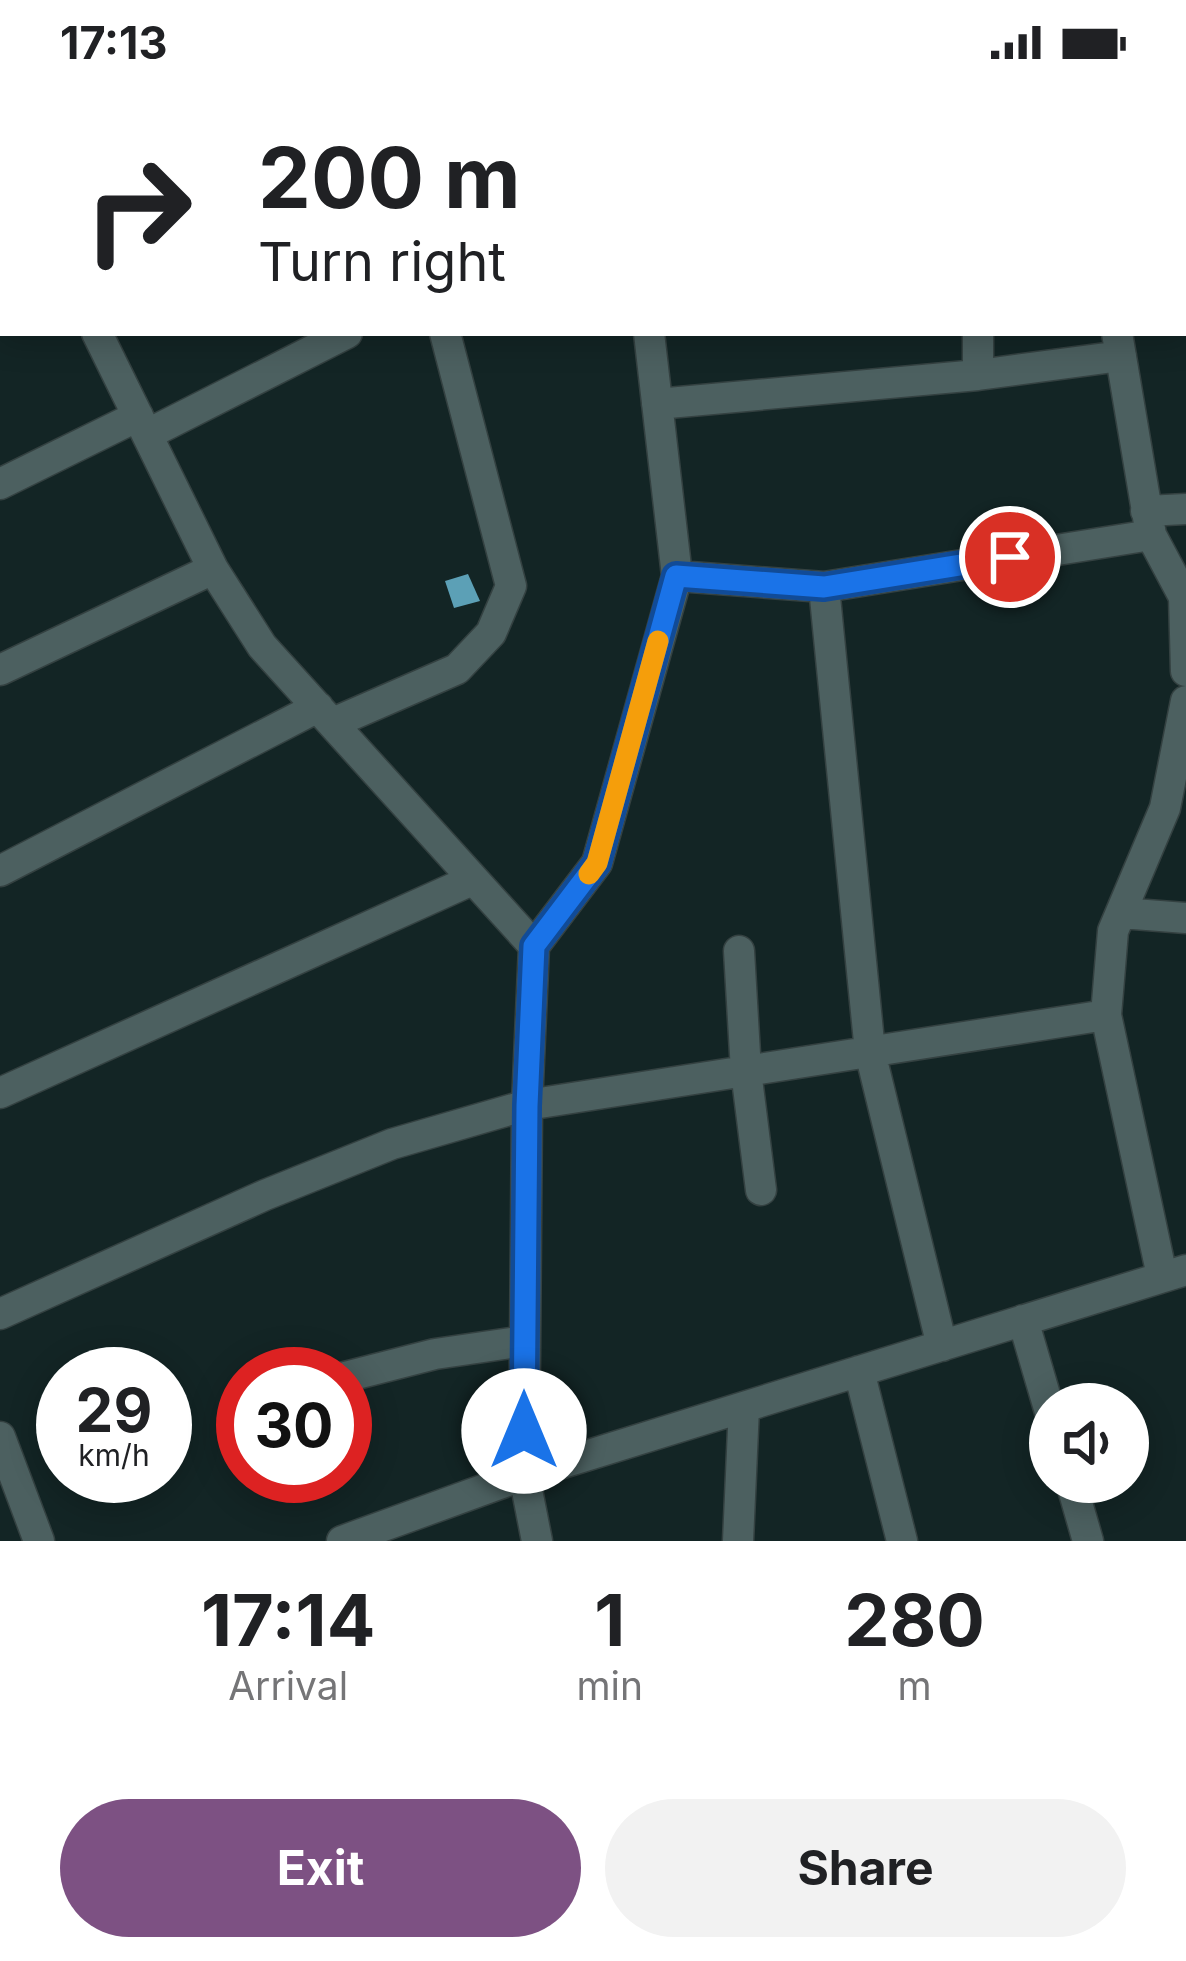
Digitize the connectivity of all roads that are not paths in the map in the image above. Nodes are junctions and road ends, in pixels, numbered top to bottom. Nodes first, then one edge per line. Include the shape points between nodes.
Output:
1 (98, 336) edge
2 (339, 336) edge
3 (446, 336) edge
4 (649, 336) edge
5 (978, 336) edge
6 (1119, 344) edge
7 (977, 375) junction
8 (657, 404) junction
9 (143, 425) junction
10 (0, 484) edge
11 (1186, 508) edge
12 (1148, 523) junction
13 (213, 568) junction
14 (676, 576) junction
15 (824, 587) junction
16 (1185, 597) edge
17 (0, 670) edge
18 (1186, 671) edge
19 (1186, 701) edge
20 (326, 715) junction
21 (1173, 817) edge
22 (0, 871) edge
23 (472, 880) junction
24 (1121, 913) junction
25 (1186, 918) edge
26 (534, 946) junction
27 (739, 951) dead end
28 (1106, 1015) junction
29 (870, 1052) junction
30 (746, 1071) junction
31 (0, 1093) edge
32 (527, 1106) junction
33 (761, 1190) dead end
34 (1174, 1273) edge
35 (0, 1314) edge
36 (1023, 1320) junction
37 (525, 1341) junction
38 (942, 1346) junction
39 (372, 1370) edge
40 (859, 1372) junction
41 (1041, 1383) edge
42 (744, 1407) junction
43 (0, 1437) edge
44 (524, 1475) junction
45 (1077, 1503) edge
46 (39, 1541) edge
47 (342, 1541) edge
48 (537, 1541) edge
49 (738, 1541) edge
50 (902, 1541) edge
51 (1088, 1541) edge

1 - 9 street
2 - 9 street
3 - 20 street via 512,586 491,633 458,669
4 - 8 street
5 - 7 street
6 - 7 street
6 - 12 street
7 - 8 street
8 - 14 street
9 - 10 street
9 - 13 street
11 - 12 street
12 - 15 street
12 - 16 street
13 - 17 street
13 - 20 street via 262,646
14 - 15 street
14 - 26 street via 597,863
15 - 29 street
16 - 18 street
19 - 21 street
20 - 22 street
20 - 23 street
21 - 24 street
23 - 26 street
23 - 31 street
24 - 25 street
24 - 28 street
26 - 32 street
27 - 30 street
28 - 29 street
28 - 34 street
29 - 30 street
29 - 38 street
30 - 32 street
30 - 33 street
32 - 35 street via 370,1153
32 - 37 street
34 - 36 street
36 - 38 street
36 - 41 street
37 - 39 street
37 - 44 street
38 - 40 street
40 - 42 street
40 - 50 street
42 - 44 street
42 - 49 street
43 - 46 street
44 - 47 street
44 - 48 street
45 - 51 street

